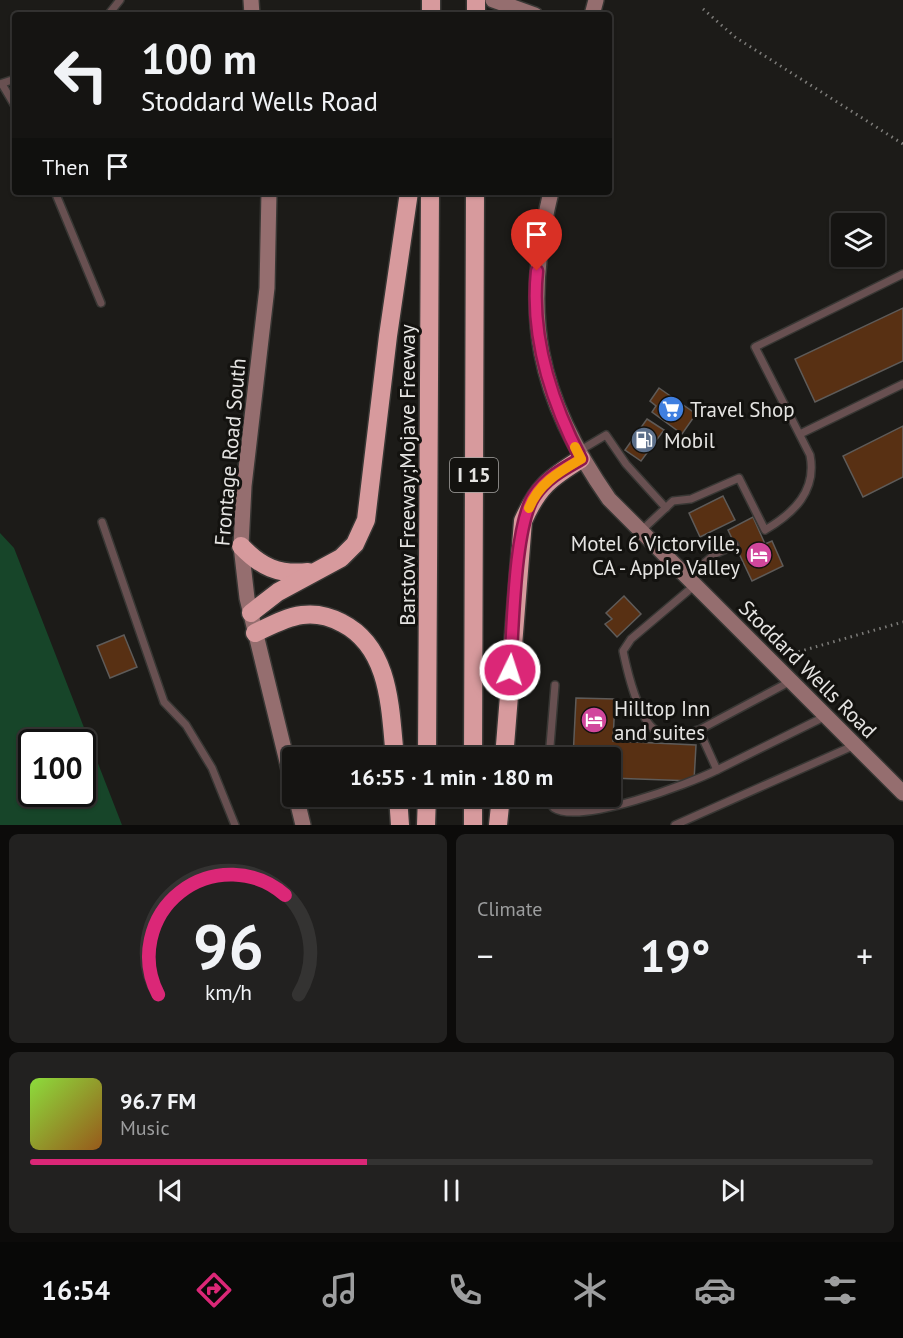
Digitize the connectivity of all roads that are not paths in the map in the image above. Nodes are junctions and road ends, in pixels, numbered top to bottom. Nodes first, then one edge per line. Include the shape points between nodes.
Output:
1 (120, 0) edge
2 (493, 0) edge
3 (110, 12) edge
4 (518, 12) edge
5 (1, 84) edge
6 (12, 101) edge
7 (56, 195) edge
8 (269, 195) edge
9 (409, 195) edge
10 (430, 195) edge
11 (475, 195) edge
12 (550, 195) edge
13 (903, 274) edge
14 (101, 303) dead end
15 (903, 384) edge
16 (800, 434) junction
17 (579, 455) junction
18 (666, 508) junction
19 (102, 522) dead end
20 (641, 531) junction
21 (735, 545) dead end
22 (241, 546) junction
23 (313, 572) junction
24 (691, 582) junction
25 (251, 613) junction
26 (255, 633) junction
27 (790, 681) junction
28 (555, 685) dead end
29 (826, 716) junction
30 (699, 730) junction
31 (855, 745) junction
32 (283, 747) edge
33 (394, 747) edge
34 (427, 747) edge
35 (473, 747) edge
36 (505, 747) edge
37 (550, 747) edge
38 (717, 771) junction
39 (903, 793) edge
40 (621, 806) edge
41 (299, 807) edge
42 (399, 807) edge
43 (427, 807) edge
44 (473, 807) edge
45 (500, 807) edge
46 (554, 807) edge
47 (617, 807) edge
48 (235, 825) edge
49 (303, 825) edge
50 (400, 825) edge
51 (426, 825) edge
52 (473, 825) edge
53 (498, 825) edge
54 (675, 825) edge

1 - 3 lane
2 - 4 street
5 - 6 lane
7 - 14 lane
8 - 22 street, Frontage Road South via 267,288 244,486
9 - 23 highway via 366,520 354,544 341,558
10 - 34 highway, Barstow Freeway;Mojave Freeway / I 15
11 - 35 highway, I 15
12 - 17 street, Stoddard Wells Road via 535,295 540,351 558,412
13 - 16 lane via 755,347
15 - 16 lane
16 - 18 lane via 813,470 802,502 785,519 763,531 739,478 691,499 673,501
17 - 18 lane via 606,435
17 - 20 street, Stoddard Wells Road via 609,499
17 - 36 highway via 548,478 533,497 523,521
18 - 20 lane
19 - 48 lane via 164,702 186,725 212,768
20 - 24 street, Stoddard Wells Road
21 - 24 lane via 708,559
22 - 23 highway via 267,569 290,574
22 - 25 street, Frontage Road South
23 - 25 highway
24 - 27 street, Stoddard Wells Road
24 - 30 lane via 623,651 645,721 657,732
25 - 26 street, Frontage Road South
26 - 32 street, Frontage Road South
26 - 33 highway via 283,620 318,614 333,618 358,634 384,674
27 - 29 street, Stoddard Wells Road
27 - 30 lane
28 - 37 lane
29 - 31 street, Stoddard Wells Road
29 - 38 lane
30 - 38 lane
31 - 39 street, Stoddard Wells Road
31 - 54 lane
38 - 40 lane via 683,788
41 - 49 street
42 - 50 highway
43 - 51 highway
44 - 52 highway
45 - 53 highway
46 - 47 lane via 574,815

